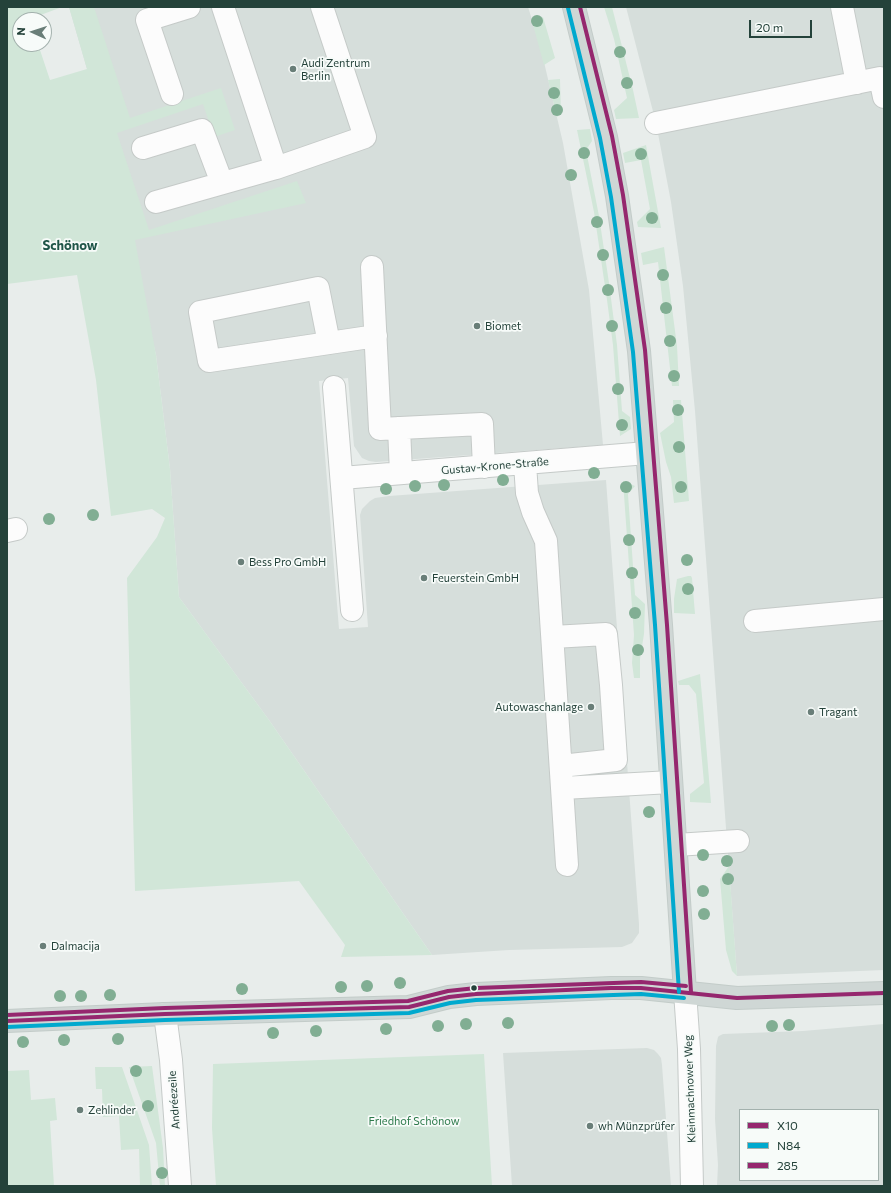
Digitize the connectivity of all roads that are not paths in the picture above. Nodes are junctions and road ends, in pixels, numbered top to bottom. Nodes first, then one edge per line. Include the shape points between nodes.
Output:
1 (189, 7) edge
2 (223, 7) edge
3 (322, 7) edge
4 (574, 7) edge
5 (842, 7) edge
6 (145, 14) edge
7 (857, 83) junction
8 (172, 94) dead end
9 (884, 97) edge
10 (656, 123) dead end
11 (142, 148) dead end
12 (276, 168) junction
13 (222, 184) junction
14 (156, 202) dead end
15 (372, 267) dead end
16 (376, 336) junction
17 (329, 343) junction
18 (334, 386) dead end
19 (398, 428) junction
20 (647, 453) junction
21 (525, 464) junction
22 (484, 467) junction
23 (401, 473) junction
24 (342, 478) junction
25 (884, 609) edge
26 (352, 610) dead end
27 (754, 621) dead end
28 (553, 637) junction
29 (561, 766) junction
30 (672, 782) junction
31 (563, 788) junction
32 (738, 841) dead end
33 (676, 845) junction
34 (567, 866) dead end
35 (686, 992) junction
36 (884, 992) edge
37 (165, 1014) junction
38 (7, 1021) edge
39 (180, 1186) edge
40 (692, 1186) edge

1 - 6 street
2 - 12 street
3 - 12 street via 365,137
4 - 20 main road via 606,137 617,196 639,351
5 - 7 street
6 - 8 street
7 - 9 street via 880,78
7 - 10 street
11 - 13 street via 202,130
12 - 13 street
13 - 14 street
15 - 16 street
16 - 17 street
16 - 19 street via 380,429
17 - 17 street via 318,288 200,312 209,361
18 - 24 street
19 - 22 street via 482,424
19 - 23 street
20 - 21 street, Gustav-Krone-Straße
20 - 30 main road
21 - 22 street, Gustav-Krone-Straße
21 - 28 street via 527,493 546,541
22 - 23 street, Gustav-Krone-Straße
23 - 24 street, Gustav-Krone-Straße
24 - 26 street
25 - 27 street
28 - 29 street
28 - 29 street via 606,634 613,708 616,760
29 - 31 street
30 - 31 street
30 - 33 main road
31 - 34 street
32 - 33 street
33 - 35 main road
35 - 36 main road via 737,998
35 - 37 main road via 641,988 476,994 409,1007
35 - 40 street, Kleinmachnower Weg via 690,1049
37 - 38 main road
37 - 39 street, Andréezeile

